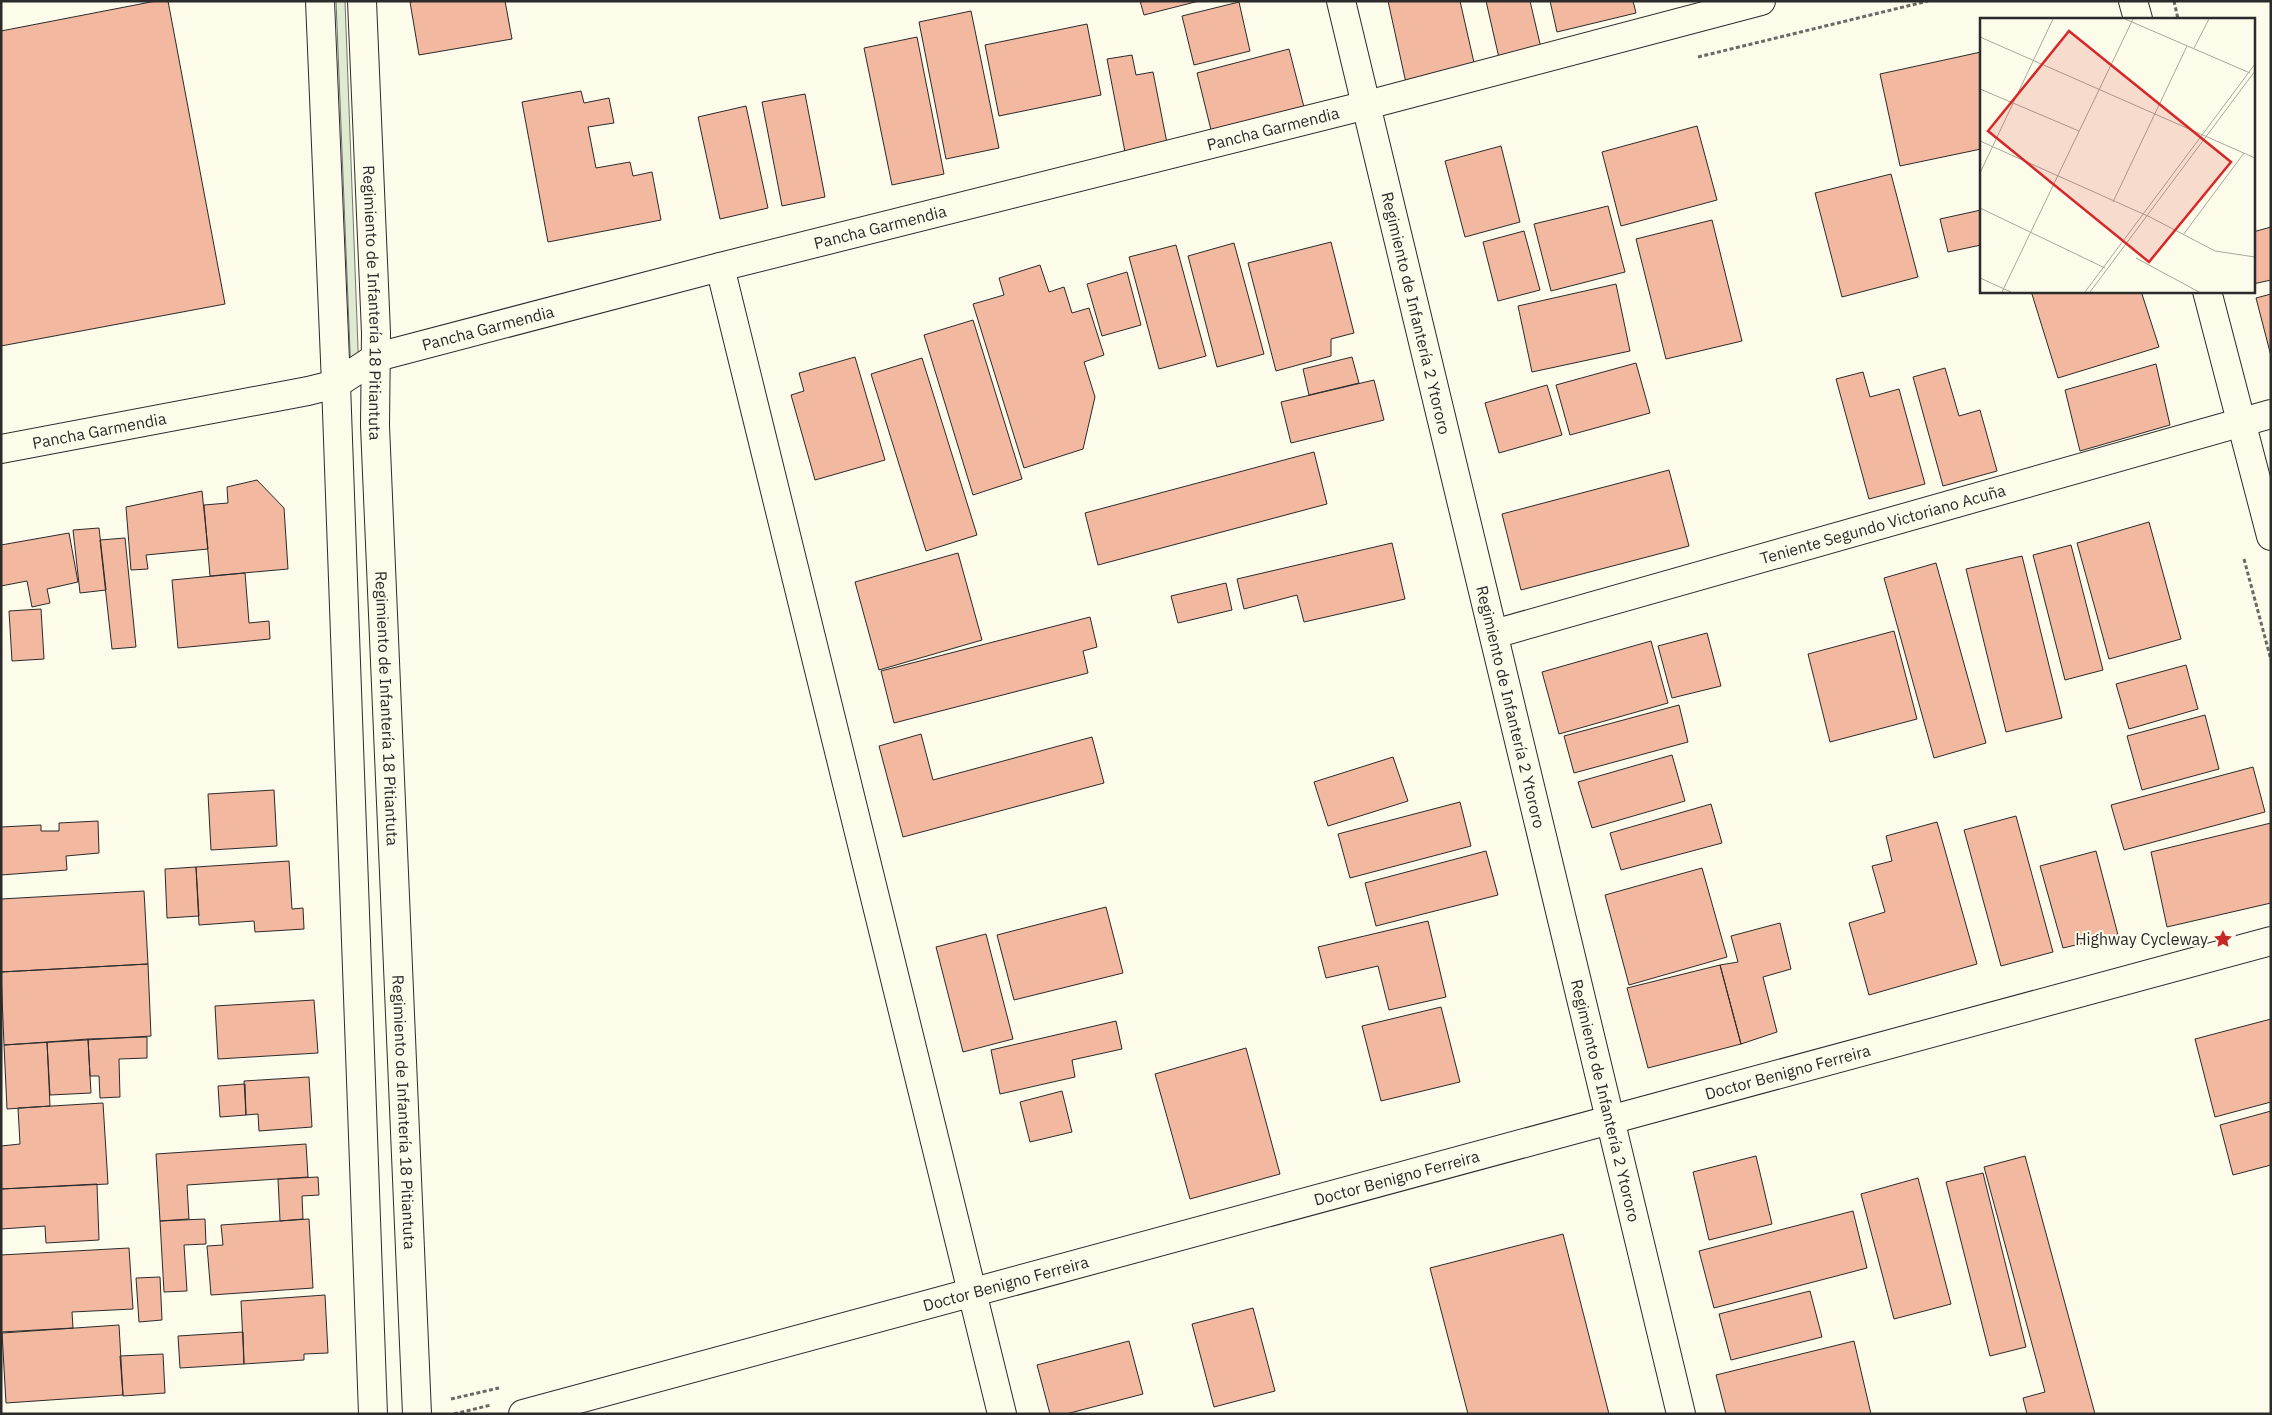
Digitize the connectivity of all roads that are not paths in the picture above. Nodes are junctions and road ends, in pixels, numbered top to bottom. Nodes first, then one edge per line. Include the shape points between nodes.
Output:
1 (320, 1) edge
2 (362, 1) edge
3 (1341, 1) edge
4 (1761, 1) edge
5 (2133, 1) edge
6 (2138, 18) edge
7 (1366, 106) junction
8 (720, 267) junction
9 (2208, 292) edge
10 (377, 357) junction
11 (336, 384) junction
12 (2271, 414) edge
13 (2241, 423) junction
14 (1, 450) edge
15 (2271, 536) edge
16 (1494, 634) junction
17 (2271, 941) edge
18 (1610, 1118) junction
19 (972, 1291) junction
20 (373, 1414) edge
21 (417, 1414) edge
22 (523, 1414) edge
23 (1002, 1414) edge
24 (1681, 1414) edge

1 - 11 street
2 - 10 street, Regimiento de Infantería 18 Pitiantuta
3 - 7 street, Regimiento de Infantería 2 Ytororo
4 - 7 street, Pancha Garmendia
5 - 6 street
7 - 8 street, Pancha Garmendia
7 - 16 street, Regimiento de Infantería 2 Ytororo
8 - 10 street, Pancha Garmendia
8 - 19 street
9 - 13 street
10 - 11 street, Pancha Garmendia
10 - 21 street, Regimiento de Infantería 18 Pitiantuta via 376,436
11 - 14 street, Pancha Garmendia
11 - 20 street
12 - 13 street, Teniente Segundo Victoriano Acuña
13 - 15 street
13 - 16 street, Teniente Segundo Victoriano Acuña
16 - 18 street, Regimiento de Infantería 2 Ytororo
17 - 18 street, Doctor Benigno Ferreira
18 - 19 street, Doctor Benigno Ferreira
18 - 24 street, Regimiento de Infantería 2 Ytororo
19 - 22 street, Doctor Benigno Ferreira
19 - 23 street

